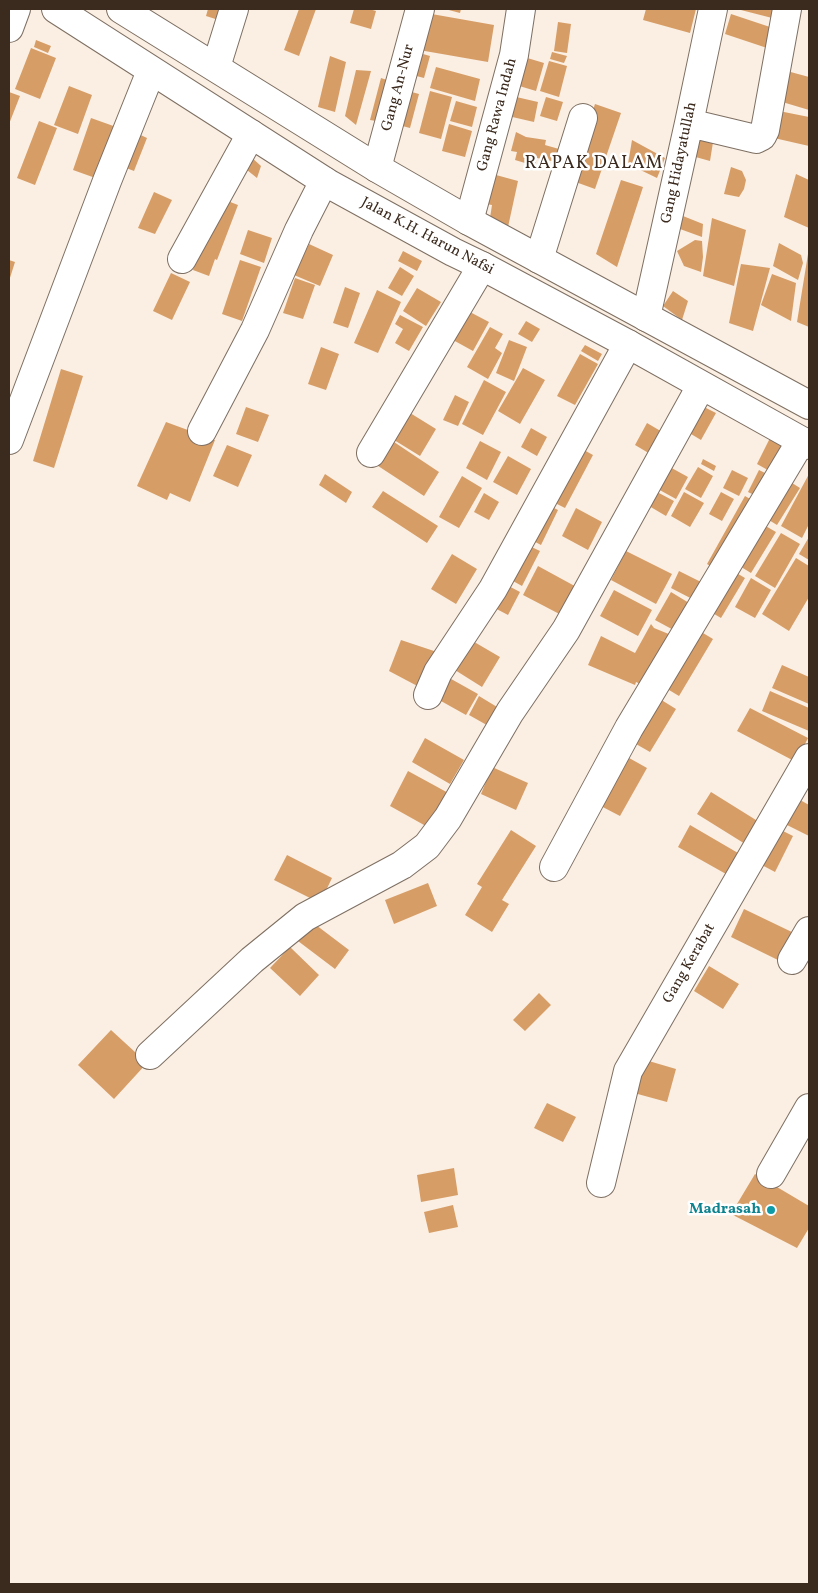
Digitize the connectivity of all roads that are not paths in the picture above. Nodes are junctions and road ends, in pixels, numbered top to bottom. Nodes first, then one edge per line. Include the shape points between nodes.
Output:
1 (16, 9) edge
2 (56, 9) edge
3 (121, 9) edge
4 (234, 9) edge
5 (420, 9) edge
6 (521, 9) edge
7 (712, 9) edge
8 (787, 9) edge
9 (9, 28) edge
10 (216, 67) junction
11 (151, 71) junction
12 (583, 118) dead end
13 (690, 123) junction
14 (250, 134) junction
15 (377, 168) junction
16 (324, 181) junction
17 (444, 207) junction
18 (469, 221) junction
19 (426, 238) junction
20 (182, 259) dead end
21 (539, 259) junction
22 (482, 266) junction
23 (646, 317) junction
24 (628, 344) junction
25 (701, 386) junction
26 (809, 406) edge
27 (202, 431) dead end
28 (9, 440) edge
29 (805, 443) edge
30 (371, 454) dead end
31 (428, 695) dead end
32 (809, 758) edge
33 (554, 867) dead end
34 (809, 931) edge
35 (792, 960) dead end
36 (150, 1055) dead end
37 (809, 1108) edge
38 (771, 1174) dead end
39 (601, 1183) dead end

1 - 9 street
2 - 11 street, Jalan K.H. Harun Nafsi
3 - 10 street
4 - 10 street
5 - 15 street, Gang An-Nur
6 - 18 street, Gang Rawa Indah via 514,55
7 - 13 street, Gang Hidayatullah
8 - 13 street via 762,136 756,139
10 - 15 street
11 - 14 street, Jalan K.H. Harun Nafsi
11 - 28 street
12 - 21 street
13 - 23 street, Gang Hidayatullah
14 - 16 street, Jalan K.H. Harun Nafsi
14 - 20 street
15 - 17 street
16 - 19 street, Jalan K.H. Harun Nafsi
16 - 27 street via 255,330
17 - 18 street
17 - 19 street
18 - 21 street
19 - 22 street, Jalan K.H. Harun Nafsi
21 - 23 street
22 - 24 street, Jalan K.H. Harun Nafsi
22 - 30 street
23 - 26 street
24 - 25 street, Jalan K.H. Harun Nafsi
24 - 31 street via 492,589 438,672
25 - 29 street, Jalan K.H. Harun Nafsi
25 - 36 street via 566,630 510,712 448,818 427,846 402,865 305,917 252,960
29 - 33 street via 629,728
32 - 39 street, Gang Kerabat via 628,1071
34 - 35 street
37 - 38 street

